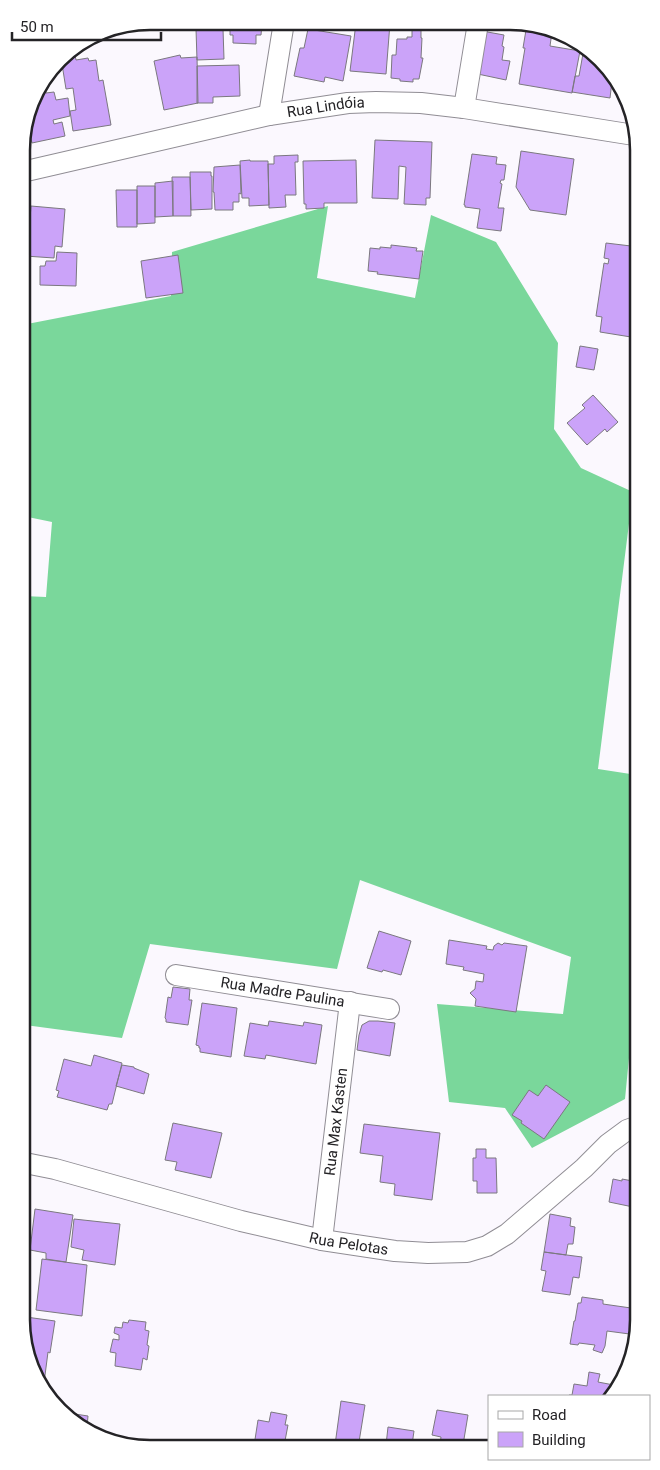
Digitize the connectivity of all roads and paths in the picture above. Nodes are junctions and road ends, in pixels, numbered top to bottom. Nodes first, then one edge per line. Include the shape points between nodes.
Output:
1 (283, 30) edge
2 (477, 30) edge
3 (464, 108) junction
4 (269, 115) junction
5 (629, 134) edge
6 (30, 170) edge
7 (176, 975) dead end
8 (350, 1002) junction
9 (389, 1009) dead end
10 (630, 1129) edge
11 (30, 1164) edge
12 (322, 1240) junction

1 - 4 street
2 - 3 street
3 - 4 street, Rua Lindóia via 420,103 348,103
3 - 5 street, Rua Lindóia
4 - 6 street, Rua Lindóia
7 - 8 street, Rua Madre Paulina
8 - 9 street, Rua Madre Paulina
8 - 12 street, Rua Max Kasten
10 - 12 street, Rua Pelotas via 608,1144 507,1234 487,1246 467,1252 428,1253
11 - 12 street, Rua Pelotas

